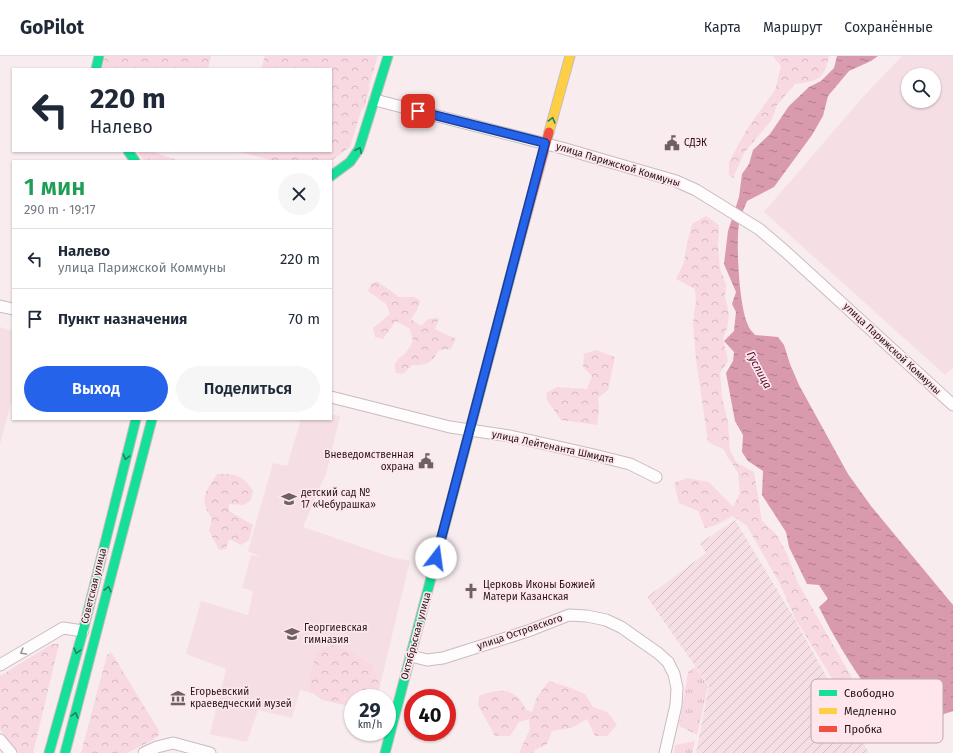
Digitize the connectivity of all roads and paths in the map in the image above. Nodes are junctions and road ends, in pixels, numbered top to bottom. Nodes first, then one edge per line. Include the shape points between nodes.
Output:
1 (99, 56) edge
2 (388, 56) edge
3 (570, 56) edge
4 (96, 68) edge
5 (375, 100) junction
6 (545, 143) junction
7 (332, 175) edge
8 (0, 306) edge
9 (12, 309) edge
10 (332, 397) edge
11 (953, 405) edge
12 (136, 420) edge
13 (152, 420) edge
14 (470, 430) junction
15 (656, 477) dead end
16 (83, 631) junction
17 (411, 656) junction
18 (0, 665) edge
19 (0, 740) edge
20 (11, 753) edge
21 (49, 753) edge
22 (65, 753) edge
23 (144, 753) edge
24 (210, 753) edge
25 (385, 753) edge
26 (665, 753) edge

1 - 4 main road
2 - 5 main road
6 -> 3 main road, Октябрьская улица
5 - 6 street, улица Парижской Коммуны
7 -> 5 main road via 347,166 356,155
6 - 11 street, улица Парижской Коммуны via 676,181 696,190 759,229
6 - 14 main road, Октябрьская улица
8 - 9 street
10 - 14 street, улица Лейтенанта Шмидта
12 -> 16 main road, Советская улица
22 -> 13 main road, Советская улица
14 - 15 street, улица Лейтенанта Шмидта via 510,436 630,464
14 - 17 main road, Октябрьская улица
16 -> 18 street via 63,628
16 -> 21 main road, Советская улица
17 - 25 main road, Октябрьская улица
17 - 26 street, улица Островского via 427,660 442,658 569,615 606,620 621,626 658,653 668,662 674,674 677,688 676,705
19 - 20 street
23 - 24 street via 173,743

